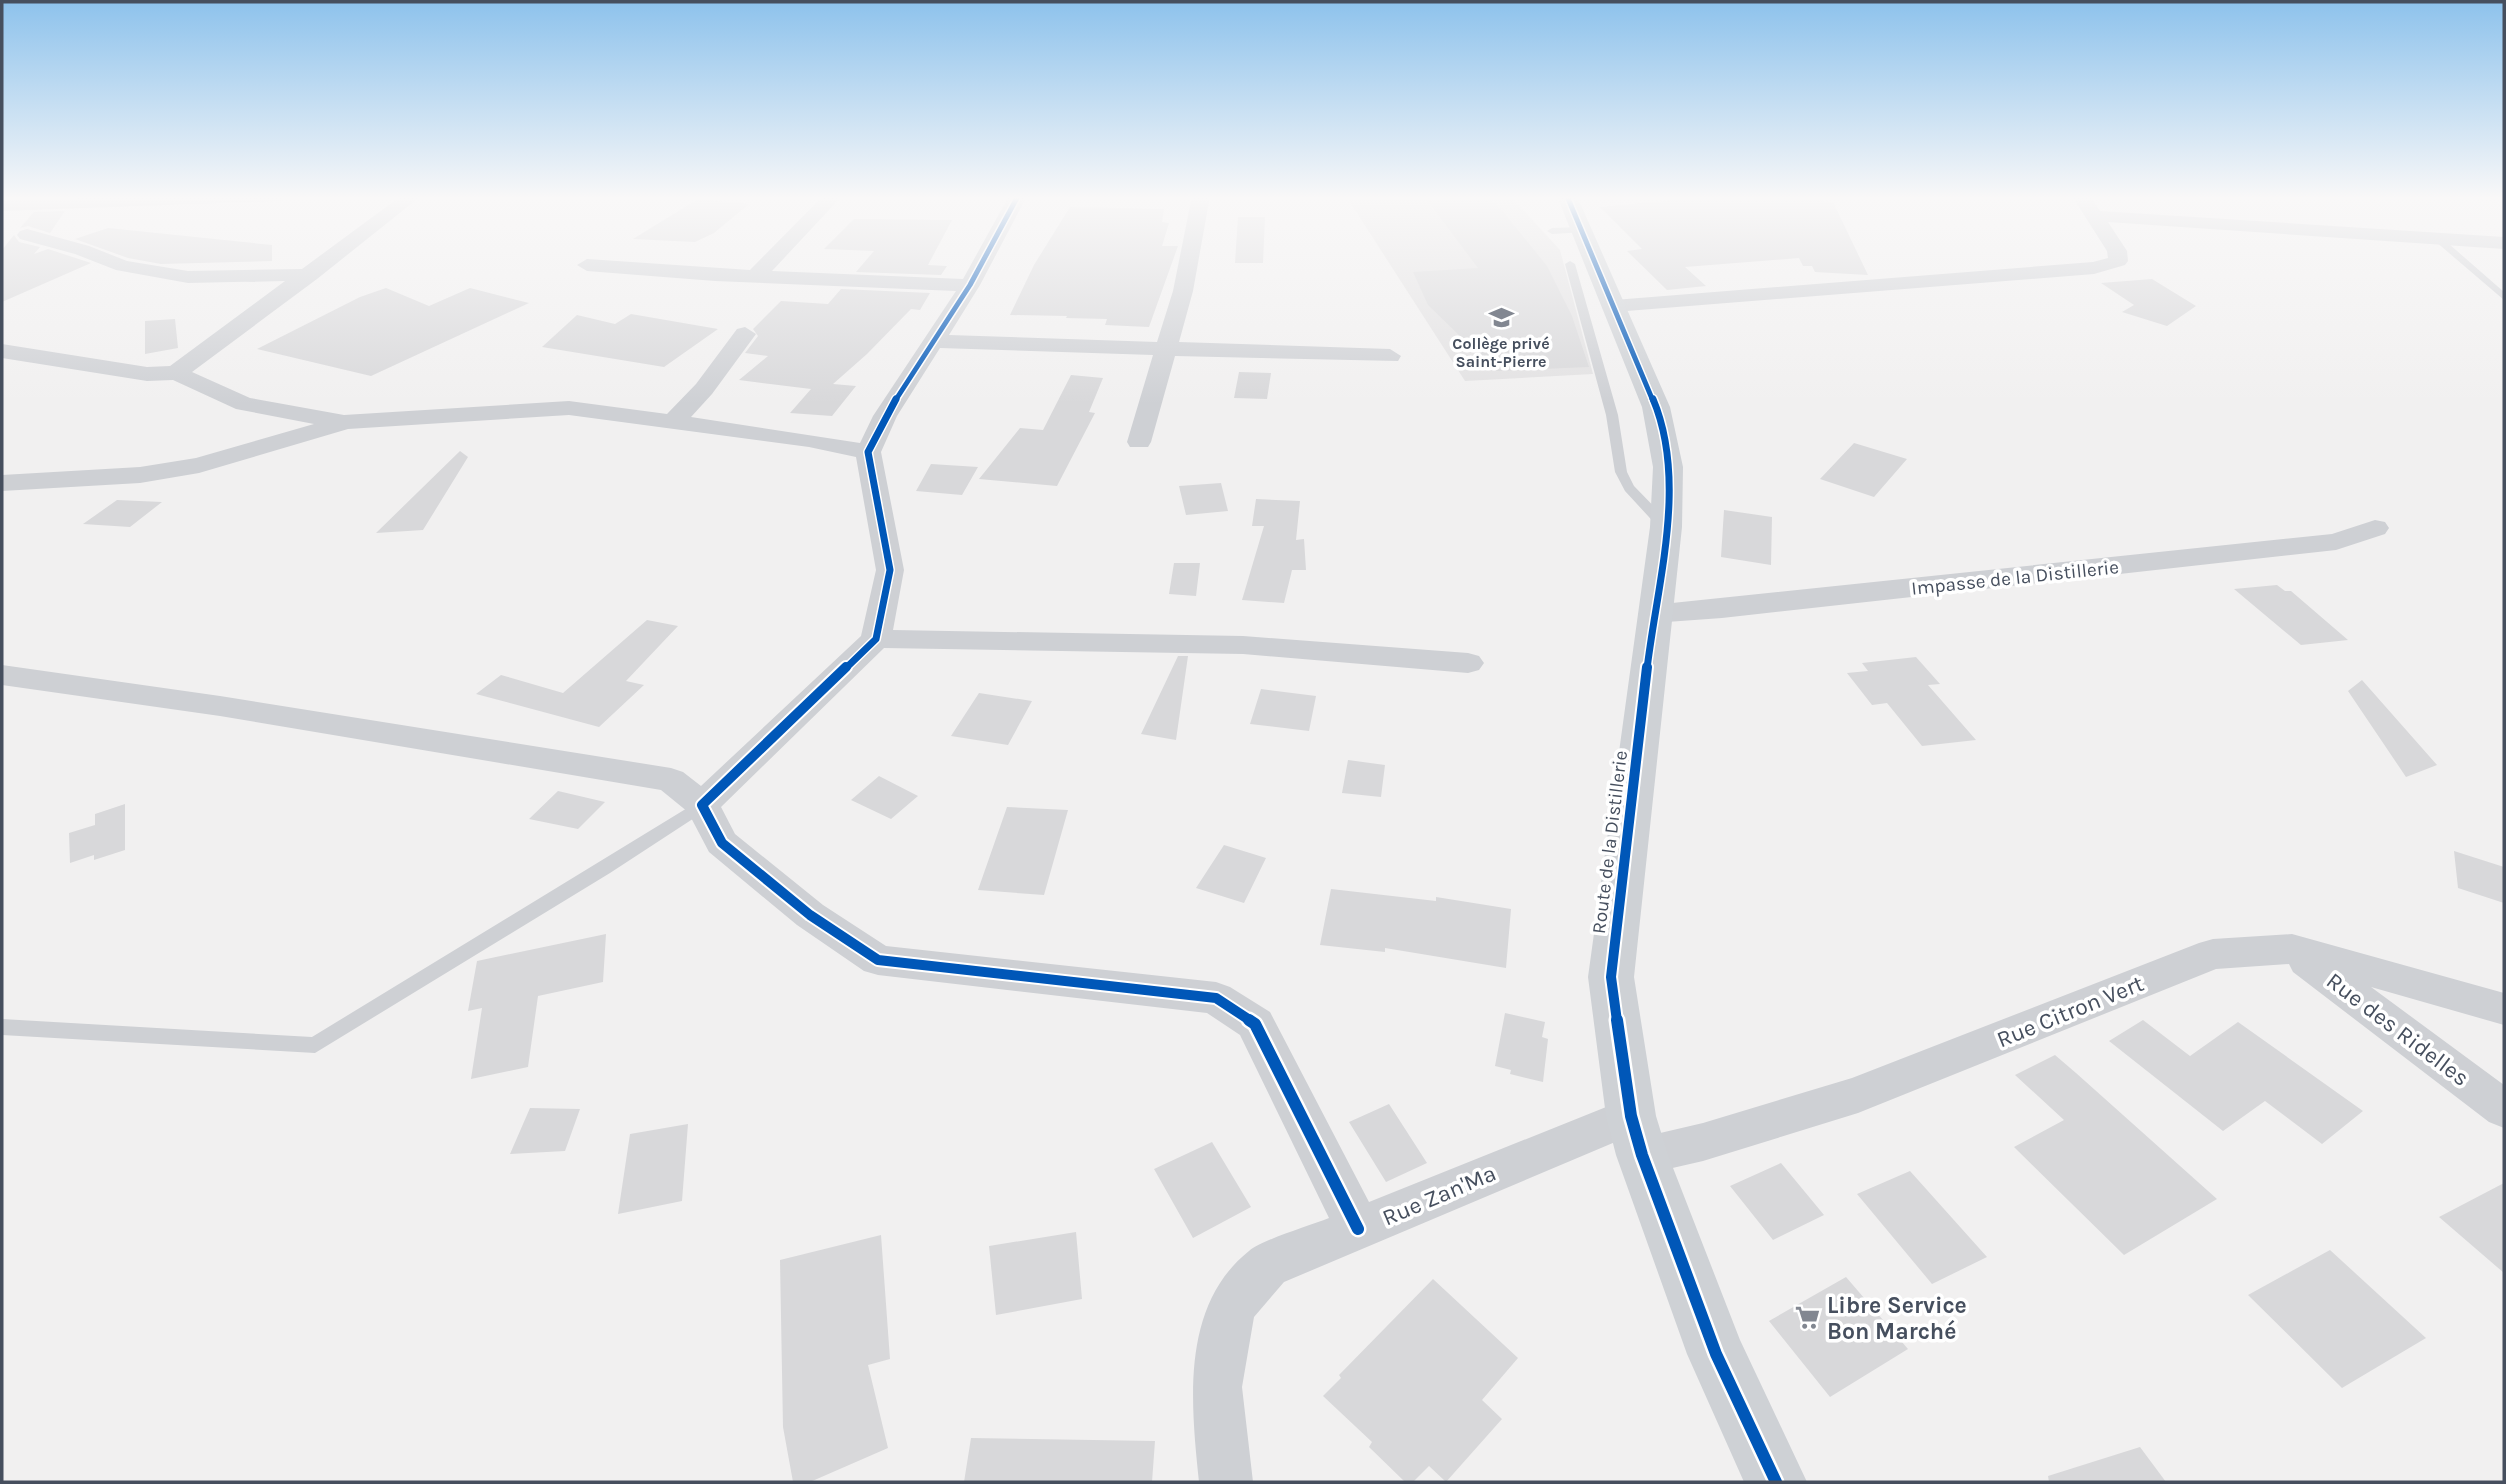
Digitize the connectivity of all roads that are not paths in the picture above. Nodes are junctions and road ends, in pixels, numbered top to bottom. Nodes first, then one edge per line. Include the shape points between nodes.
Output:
1 (120, 265) edge
2 (323, 265) edge
3 (591, 265) edge
4 (766, 265) edge
5 (981, 265) edge
6 (1188, 265) edge
7 (1576, 265) edge
8 (1589, 265) edge
9 (2103, 265) edge
10 (2468, 265) edge
11 (310, 275) junction
12 (756, 276) junction
13 (971, 285) junction
14 (2504, 297) edge
15 (1614, 306) junction
16 (745, 334) dead end
17 (935, 341) junction
18 (1166, 348) junction
19 (2, 351) edge
20 (1390, 356) dead end
21 (176, 373) junction
22 (346, 422) junction
23 (671, 424) junction
24 (1139, 442) dead end
25 (868, 452) junction
26 (2, 483) edge
27 (1666, 527) junction
28 (2375, 528) dead end
29 (1653, 614) junction
30 (876, 639) junction
31 (1468, 663) dead end
32 (2, 676) edge
33 (702, 805) junction
34 (2292, 949) junction
35 (2504, 1009) edge
36 (2, 1027) edge
37 (2504, 1109) edge
38 (1636, 1135) junction
39 (1357, 1229) junction
40 (1226, 1482) edge
41 (1776, 1482) edge

1 - 11 street via 188,277
2 - 11 street
3 - 12 street
4 - 12 street
5 - 13 street
6 - 18 street
7 - 27 lane via 1621,472 1643,505
8 - 15 street, Route de la Distillerie
9 - 15 street
10 - 14 lane
11 - 21 street
12 - 13 street
13 - 17 street
15 - 27 street, Route de la Distillerie via 1656,407 1668,467
16 - 23 street via 705,389
17 - 18 street
17 - 25 street via 885,416
18 - 20 street
18 - 24 street
19 - 21 street via 147,374
21 - 22 street via 244,404
22 - 23 street via 569,408
22 - 26 street via 199,465 140,475
23 - 25 street via 809,440
25 - 30 street via 890,570
27 - 29 street, Route de la Distillerie
28 - 29 street, Impasse de la Distillerie via 2336,542
29 - 38 street, Route de la Distillerie via 1611,977
30 - 31 street via 1243,645
30 - 33 street
32 - 33 street via 671,779
33 - 36 lane via 315,1045
33 - 39 street via 722,843 810,915 878,960 1216,998 1255,1024
34 - 35 street, Rue Citron Vert
34 - 37 street, Rue des Ridelles
34 - 38 street, Rue Citron Vert via 2213,954 1858,1095 1703,1142
38 - 39 street, Rue Zan'Ma
38 - 41 street, Route de la Distillerie via 1716,1354
39 - 40 street, Rue Zan'Ma via 1267,1266 1231,1306 1216,1387

